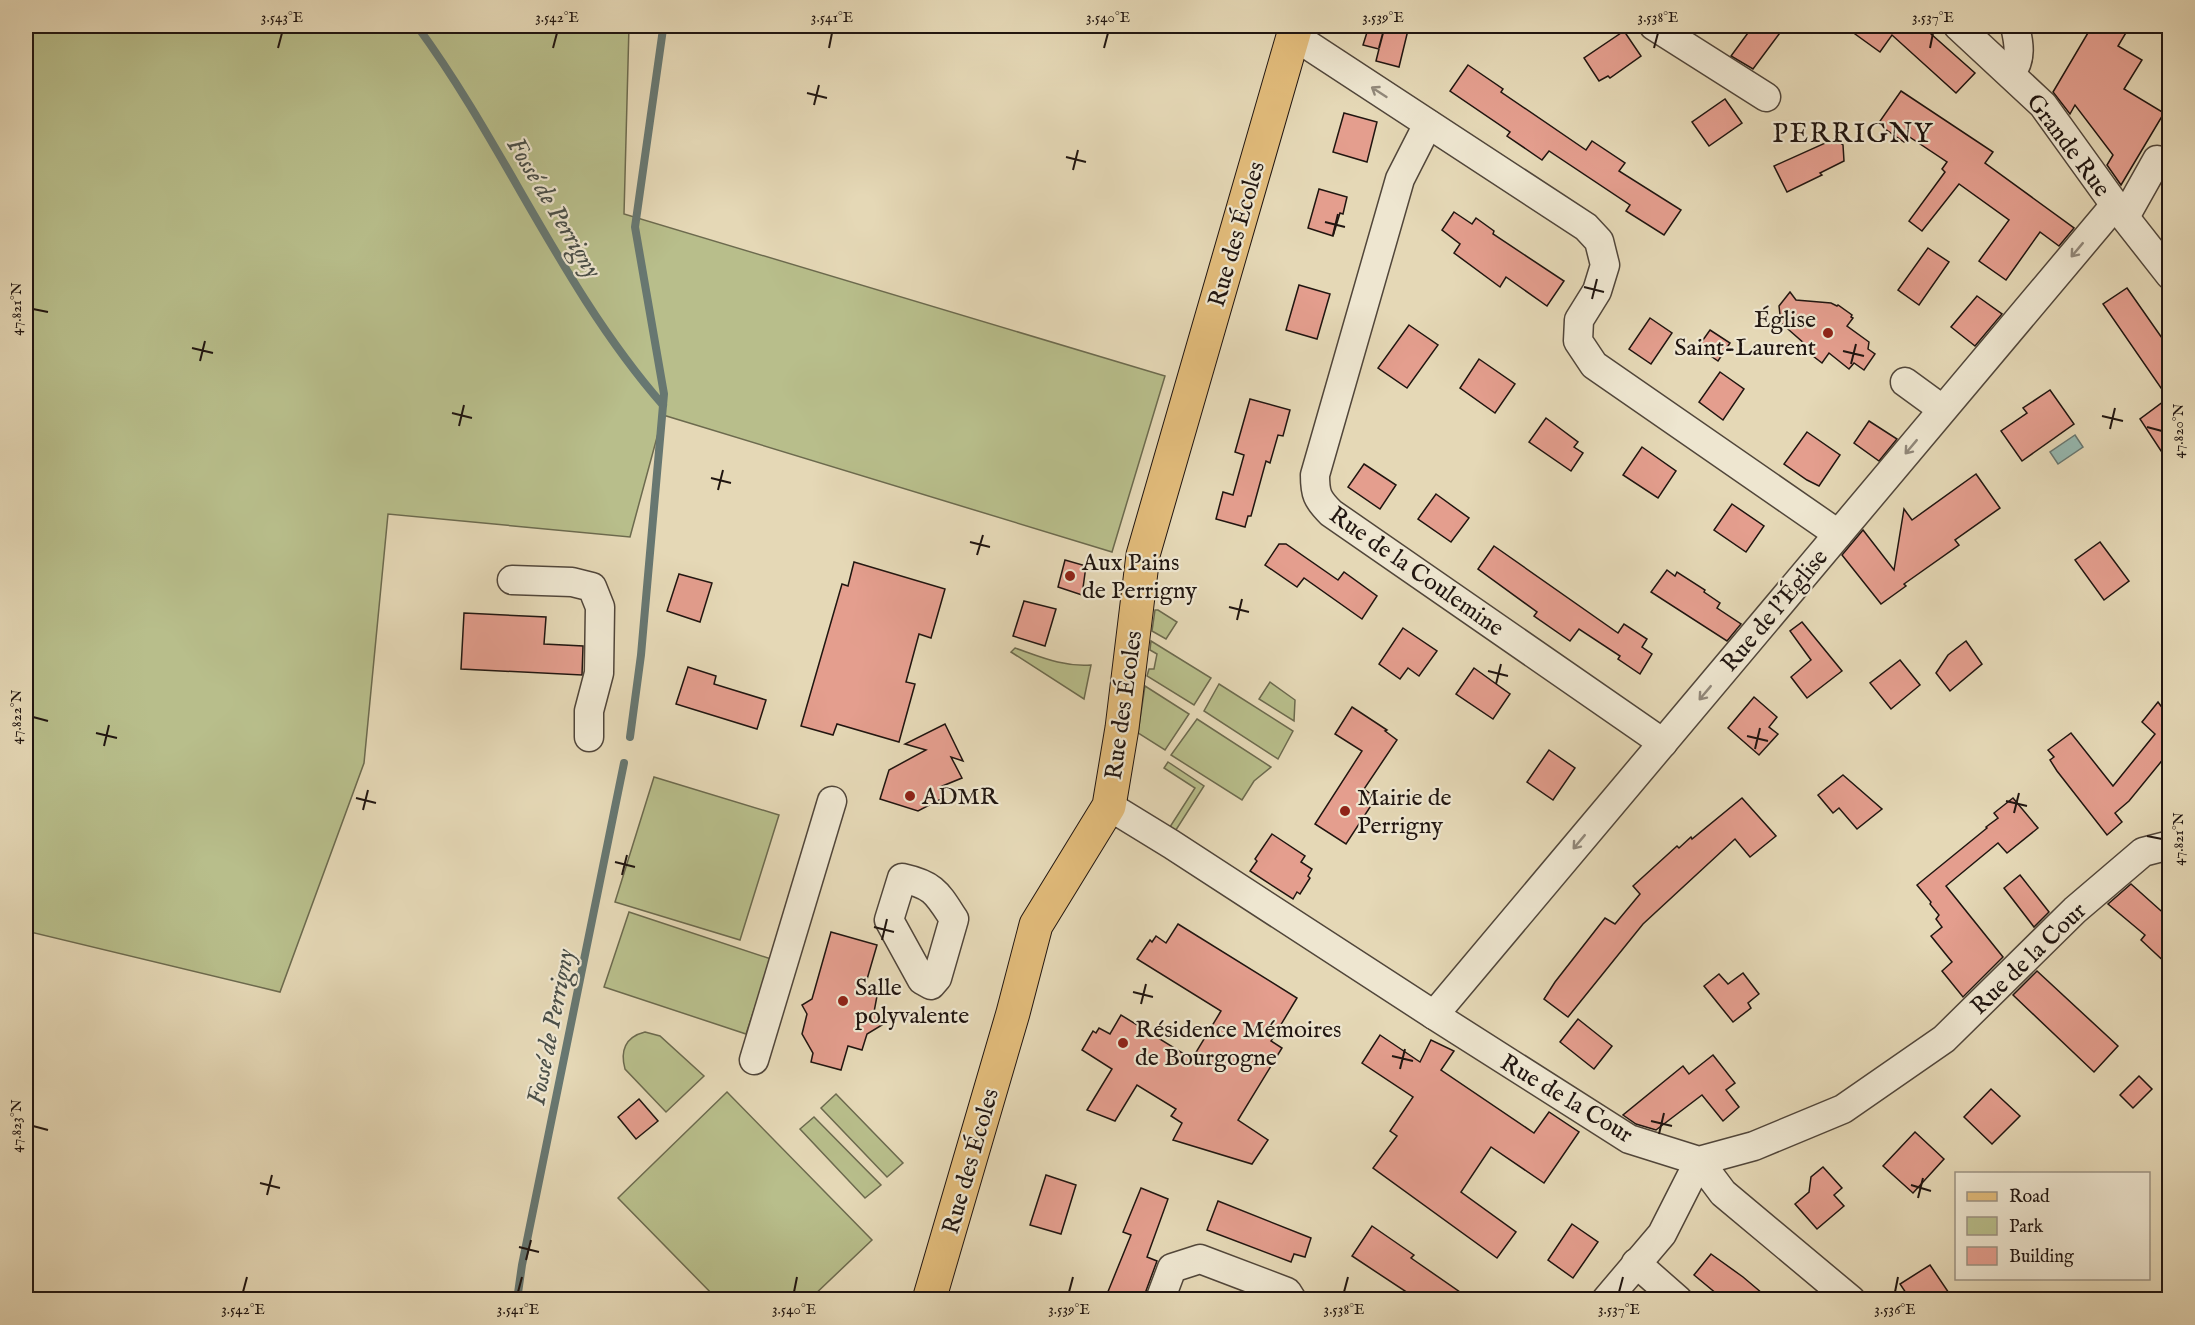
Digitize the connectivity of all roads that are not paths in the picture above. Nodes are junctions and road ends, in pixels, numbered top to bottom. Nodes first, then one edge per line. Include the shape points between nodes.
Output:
1 (1654, 26) edge
2 (1958, 26) edge
3 (2015, 26) edge
4 (1294, 33) edge
5 (2011, 73) junction
6 (1766, 97) dead end
7 (1428, 124) junction
8 (2157, 160) dead end
9 (2120, 211) junction
10 (2169, 275) edge
11 (1905, 382) dead end
12 (1942, 410) junction
13 (1838, 534) junction
14 (512, 580) dead end
15 (589, 736) dead end
16 (1663, 743) junction
17 (832, 801) dead end
18 (1109, 806) junction
19 (2169, 845) edge
20 (1434, 1015) junction
21 (754, 1060) dead end
22 (1699, 1161) junction
23 (1636, 1263) junction
24 (929, 1299) edge
25 (1160, 1299) edge
26 (1292, 1299) edge
27 (1606, 1299) edge
28 (1678, 1299) edge
29 (1851, 1299) edge

1 - 6 street
2 - 5 street, Grande Rue
3 - 5 street via 2018,64
7 -> 4 street
4 - 18 main road, Rue des Écoles via 1143,555
5 - 9 street, Grande Rue via 2043,105
7 - 13 street via 1586,227 1599,241 1605,265 1597,291 1580,320 1578,341 1594,365
7 - 16 street, Rue de la Coulemine via 1396,191 1315,475 1319,501 1330,513
8 - 9 street, Rue de l'Église
9 - 10 street, Grande Rue
9 -> 12 street, Rue de l'Église
11 - 12 street
12 -> 13 street, Rue de l'Église
13 -> 16 street, Rue de l'Église
14 - 15 street via 572,582 592,587 600,607 599,673 589,711
16 -> 20 street, Rue de l'Église
17 - 21 street
18 - 20 street, Rue de la Cour
18 - 24 main road, Rue des Écoles via 1036,925
19 - 22 street, Rue de la Cour via 2144,852 2075,910 1944,1039 1843,1109 1754,1146
20 - 22 street, Rue de la Cour via 1629,1139
22 - 23 street via 1662,1234
22 - 29 street via 1723,1193
23 - 27 street
23 - 28 street
25 - 26 street via 1172,1268 1200,1259 1287,1292

